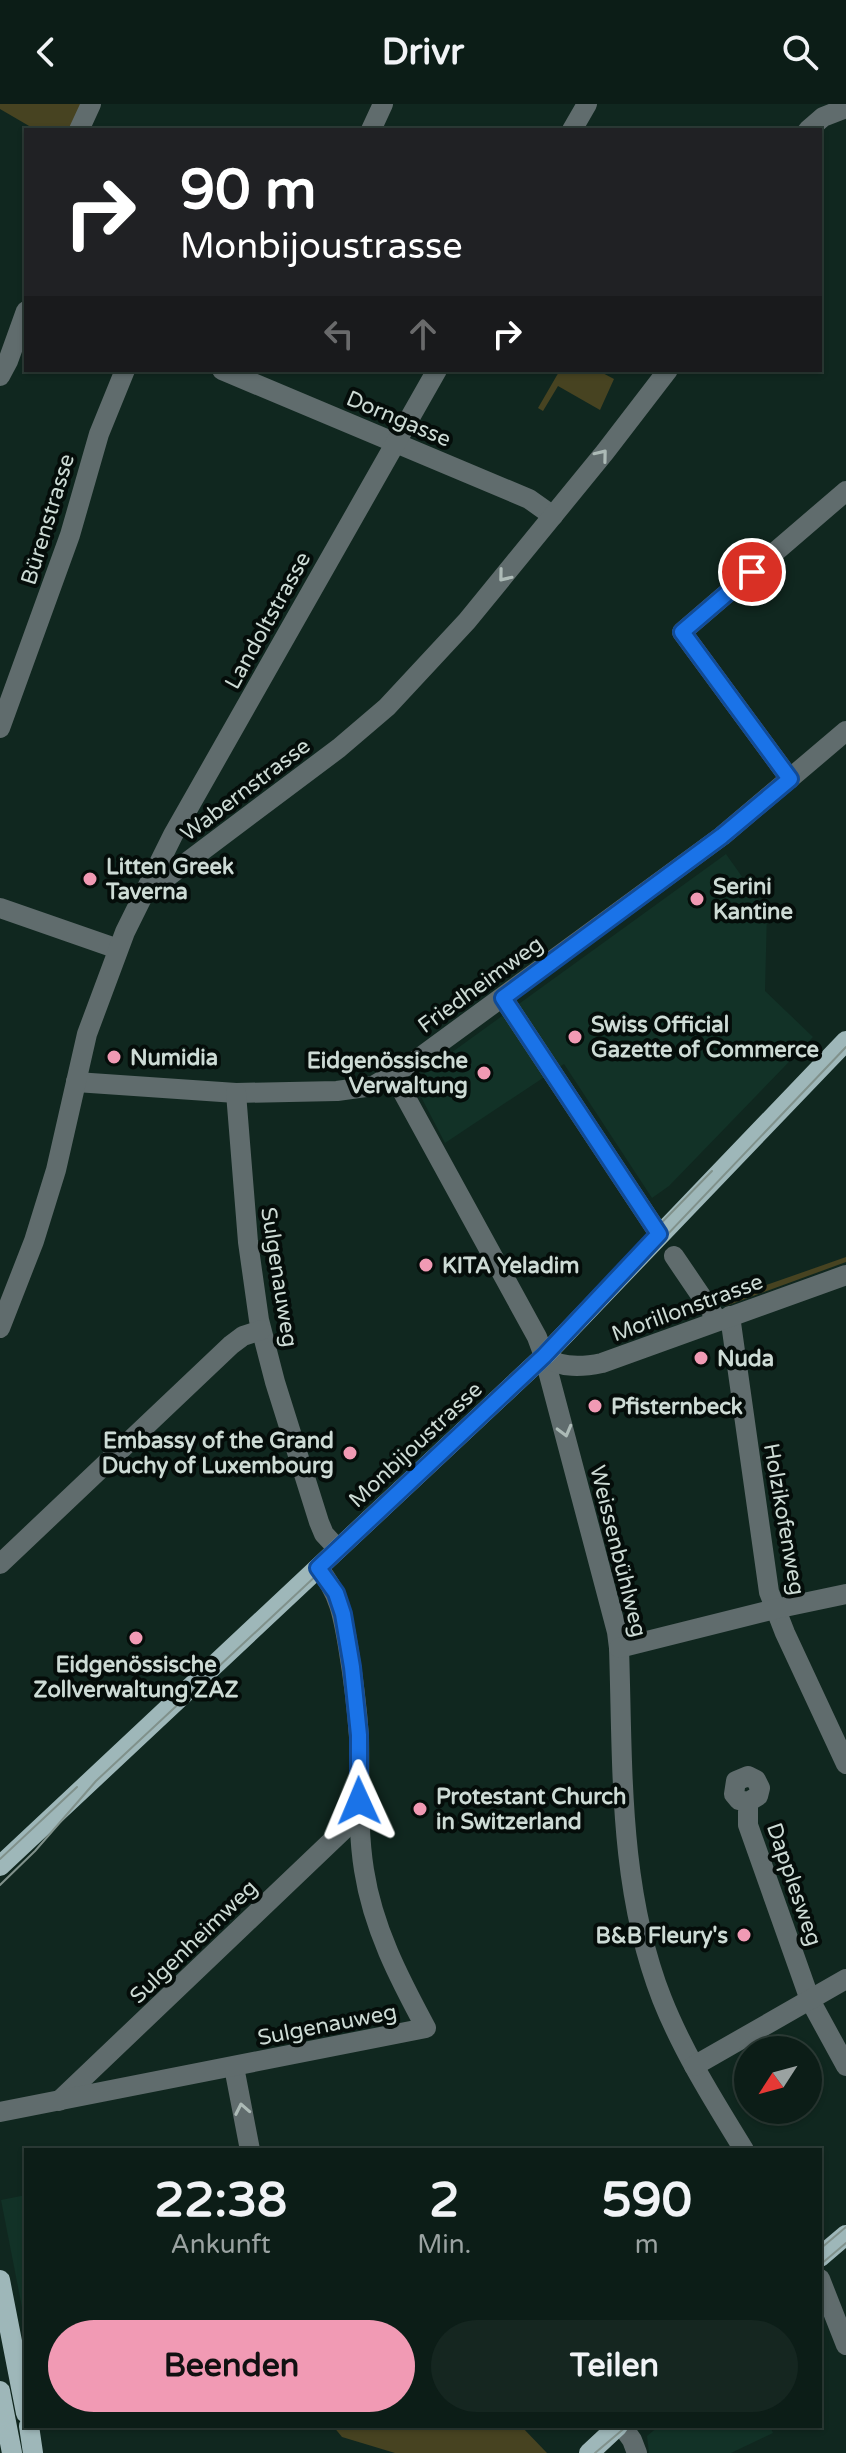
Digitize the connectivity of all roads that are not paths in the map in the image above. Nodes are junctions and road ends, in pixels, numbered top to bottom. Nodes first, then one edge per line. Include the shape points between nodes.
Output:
1 (91, 104) edge
2 (383, 104) edge
3 (587, 104) edge
4 (846, 108) edge
5 (80, 128) edge
6 (372, 128) edge
7 (573, 128) edge
8 (810, 128) edge
9 (24, 317) edge
10 (124, 372) edge
11 (232, 372) edge
12 (436, 372) edge
13 (666, 372) edge
14 (0, 376) edge
15 (262, 378) edge
16 (396, 442) junction
17 (846, 491) edge
18 (553, 516) junction
19 (0, 728) edge
20 (846, 731) edge
21 (790, 779) junction
22 (143, 896) junction
23 (0, 908) edge
24 (118, 949) junction
25 (503, 998) junction
26 (846, 1041) edge
27 (394, 1076) junction
28 (76, 1082) junction
29 (236, 1093) junction
30 (659, 1234) junction
31 (674, 1256) dead end
32 (846, 1275) edge
33 (724, 1318) junction
34 (0, 1328) edge
35 (261, 1330) junction
36 (544, 1356) junction
37 (338, 1549) junction
38 (0, 1564) edge
39 (318, 1568) junction
40 (846, 1594) edge
41 (775, 1609) junction
42 (619, 1648) junction
43 (846, 1764) edge
44 (748, 1802) dead end
45 (359, 1815) junction
46 (0, 1866) edge
47 (846, 1979) edge
48 (810, 2000) junction
49 (694, 2066) junction
50 (846, 2066) edge
51 (234, 2067) junction
52 (59, 2101) junction
53 (0, 2112) edge
54 (250, 2148) edge
55 (743, 2148) edge
56 (846, 2235) edge
57 (822, 2255) edge
58 (0, 2280) edge
59 (822, 2284) edge
60 (846, 2345) edge
61 (0, 2391) edge
62 (24, 2403) edge
63 (29, 2428) edge
64 (618, 2428) edge
65 (622, 2428) edge
66 (12, 2453) edge
67 (33, 2453) edge
68 (589, 2453) edge
69 (637, 2453) edge

1 - 5 street
2 - 6 street
3 - 7 street
4 - 8 street
9 - 14 street
10 - 19 street, Bürenstrasse
11 - 15 street, Dorngasse
12 - 16 street, Landoltstrasse
18 -> 13 street, Wabernstrasse
15 - 16 street, Dorngasse
16 - 18 street, Dorngasse via 529,499
16 - 22 street, Landoltstrasse
17 - 21 street via 682,632
18 -> 22 street, Wabernstrasse via 387,707
20 - 21 street, Friedheimweg
21 - 25 street, Friedheimweg via 722,836
22 - 24 street, Wabernstrasse
23 - 24 street
24 - 28 street, Wabernstrasse via 89,1026
25 - 27 street, Friedheimweg
25 - 30 street
26 - 30 main road, Monbijoustrasse
27 - 29 street, Friedheimweg via 361,1090
27 - 36 street, Weissenbühlweg
28 - 29 street, Friedheimweg
28 - 34 street, Wabernstrasse via 39,1227
29 - 35 street, Sulgenauweg
30 - 36 main road, Monbijoustrasse
31 - 33 street, Holzikofenweg
32 - 33 street, Morillonstrasse
33 - 36 street, Morillonstrasse via 602,1363 571,1366
33 - 41 street, Holzikofenweg
35 - 37 street, Sulgenauweg via 319,1522
35 - 38 street via 231,1345
36 - 37 main road, Monbijoustrasse
36 -> 42 street, Weissenbühlweg
37 - 39 main road, Monbijoustrasse
39 - 45 street, Sulgenauweg via 340,1602 352,1667
39 - 46 main road, Monbijoustrasse
40 - 41 street
41 - 42 street
41 - 43 street, Holzikofenweg
42 - 49 street, Weissenbühlweg via 624,1815 632,1884 656,1982
44 - 48 street, Dapplesweg via 748,1825
45 - 51 street, Sulgenauweg via 377,1921 426,2028
45 - 52 street, Sulgenheimweg
47 - 48 street
48 - 49 street
48 - 50 street, Dapplesweg
49 - 55 street, Weissenbühlweg
51 - 52 street, Sulgenauweg
54 -> 51 street
52 - 53 street, Sulgenauweg
56 - 57 main road
58 - 62 main road
59 - 60 street
61 - 66 main road
63 - 67 main road
64 - 68 main road
65 - 69 street

